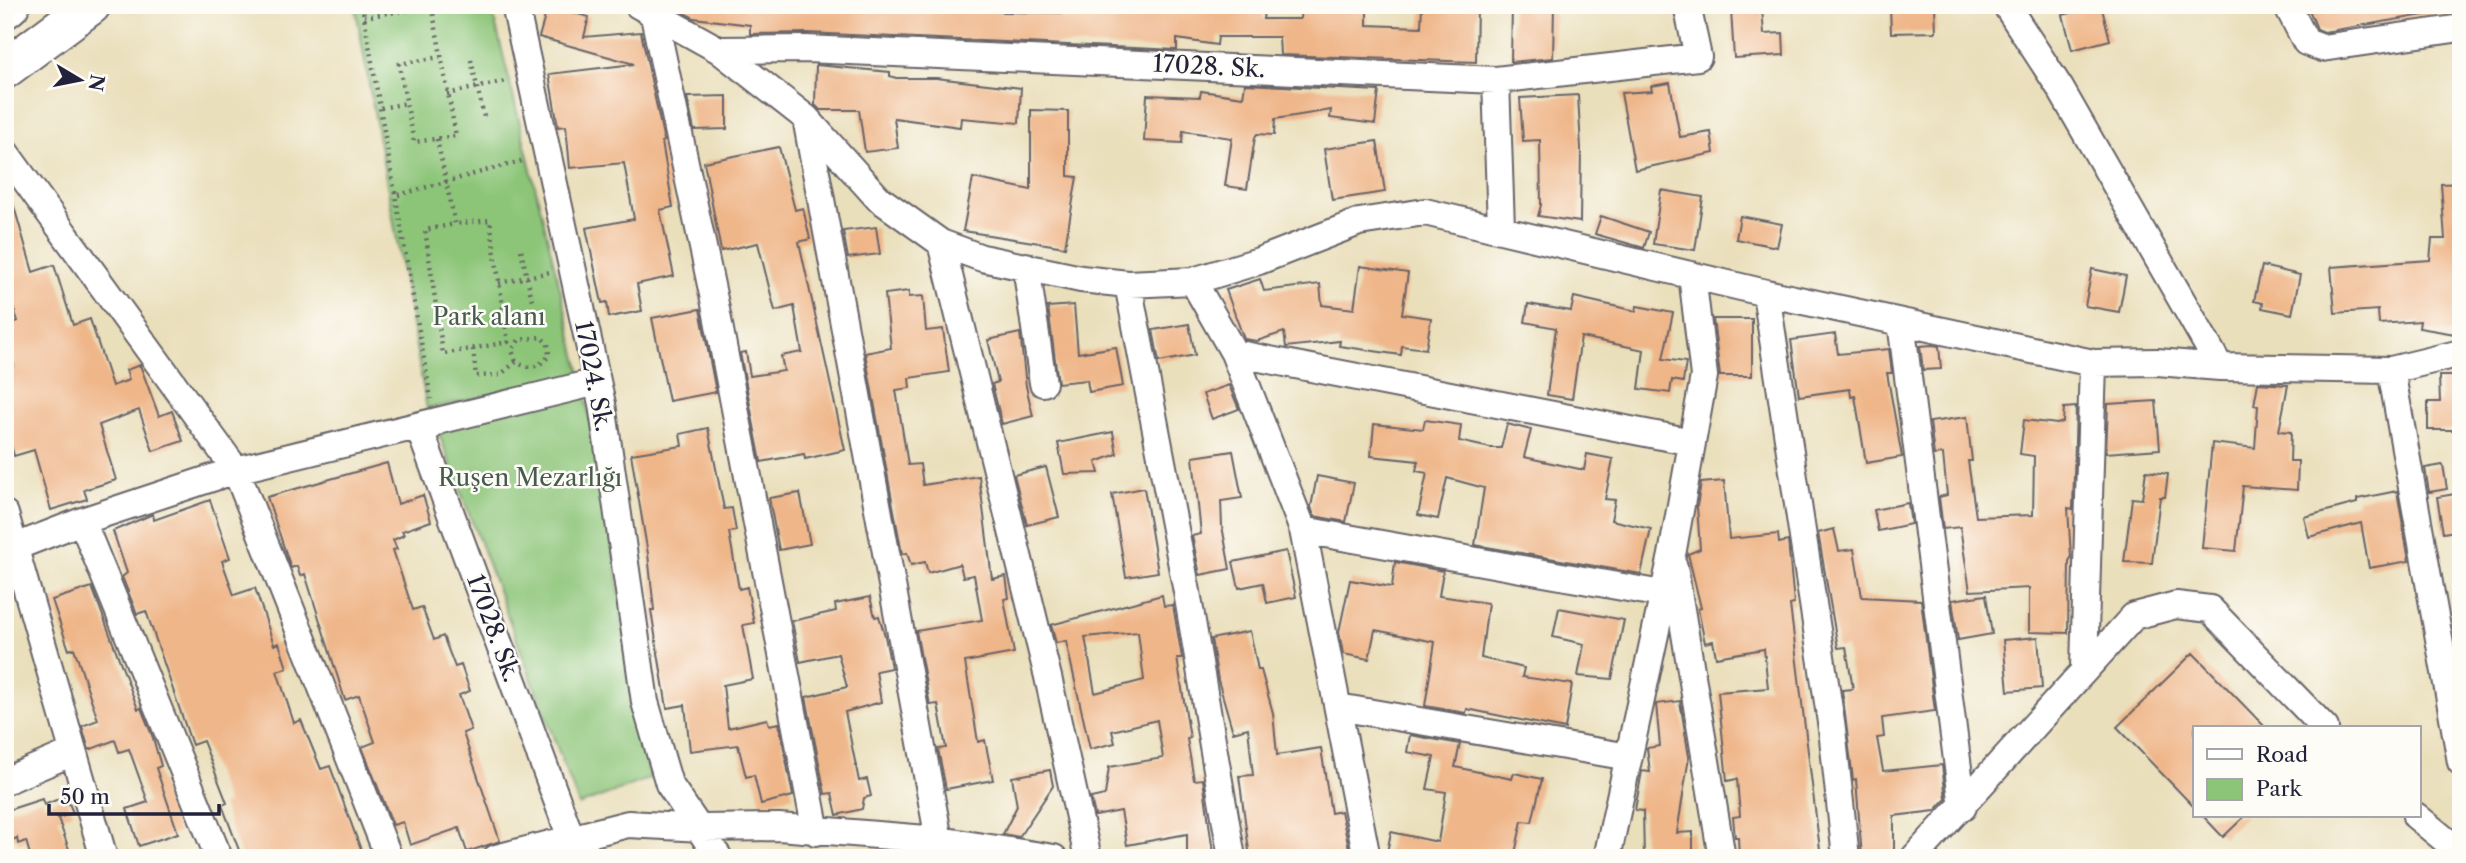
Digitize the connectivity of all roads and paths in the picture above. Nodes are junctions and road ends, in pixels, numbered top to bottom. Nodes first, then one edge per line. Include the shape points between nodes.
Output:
1 (10, 5) edge
2 (92, 5) edge
3 (362, 5) edge
4 (413, 5) edge
5 (441, 5) edge
6 (515, 5) edge
7 (1687, 5) edge
8 (2287, 5) edge
9 (430, 6) edge
10 (2016, 8) edge
11 (5, 9) edge
12 (646, 10) edge
13 (364, 17) junction
14 (2461, 28) edge
15 (719, 50) junction
16 (440, 57) junction
17 (471, 60) dead end
18 (5, 69) edge
19 (1496, 80) junction
20 (506, 81) dead end
21 (478, 87) junction
22 (447, 94) junction
23 (407, 103) junction
24 (381, 108) junction
25 (484, 117) dead end
26 (806, 118) junction
27 (437, 139) junction
28 (5, 152) edge
29 (547, 159) junction
30 (447, 181) junction
31 (398, 195) junction
32 (456, 224) junction
33 (1501, 228) junction
34 (941, 243) junction
35 (521, 250) dead end
36 (1026, 267) junction
37 (551, 272) dead end
38 (1692, 275) junction
39 (525, 278) junction
40 (1193, 281) junction
41 (499, 283) junction
42 (1128, 285) junction
43 (1766, 293) junction
44 (532, 300) dead end
45 (1900, 322) junction
46 (519, 340) junction
47 (508, 342) junction
48 (473, 349) junction
49 (1234, 353) junction
50 (2461, 353) edge
51 (516, 362) junction
52 (2093, 363) junction
53 (2220, 367) junction
54 (2391, 370) junction
55 (597, 382) junction
56 (1043, 383) dead end
57 (444, 399) dead end
58 (434, 424) junction
59 (1692, 442) junction
60 (236, 470) junction
61 (5, 514) edge
62 (82, 521) junction
63 (1303, 530) junction
64 (9, 549) edge
65 (1672, 555) junction
66 (1662, 594) junction
67 (2084, 667) junction
68 (1338, 707) junction
69 (2323, 726) edge
70 (2457, 735) edge
71 (73, 752) junction
72 (1629, 757) junction
73 (2461, 762) edge
74 (5, 781) edge
75 (1963, 807) junction
76 (2418, 818) edge
77 (702, 828) junction
78 (816, 832) junction
79 (571, 838) junction
80 (939, 840) junction
81 (2461, 853) edge
82 (104, 858) edge
83 (219, 858) edge
84 (389, 858) edge
85 (496, 858) edge
86 (719, 858) edge
87 (1054, 858) edge
88 (1088, 858) edge
89 (1232, 858) edge
90 (1367, 858) edge
91 (1607, 858) edge
92 (1722, 858) edge
93 (1846, 858) edge
94 (1914, 858) edge

1 - 11 highway
2 - 18 highway
3 - 13 path
4 - 9 path
5 - 9 path
6 - 29 street, 17024. Sk.
7 - 19 street, 17028. Sk. via 1698,57
8 - 14 street via 2306,42 2322,48
9 - 13 path
9 - 16 path
10 - 53 street
12 - 15 street
12 - 78 street via 715,304
13 - 24 path
15 - 19 street, 17028. Sk. via 834,50
15 - 26 street
16 - 22 path
16 - 23 path via 399,64
17 - 21 path
19 - 33 street
20 - 21 path
21 - 22 path
21 - 25 path
22 - 27 path via 456,136
23 - 24 path
23 - 27 path via 414,142
24 - 31 path
26 - 34 street via 878,198
26 - 80 street
27 - 30 path
28 - 60 street
29 - 30 path via 524,160
29 - 55 street, 17024. Sk.
30 - 31 path
30 - 32 path
31 - 57 path via 432,401
32 - 41 path via 490,219
32 - 48 path via 425,230 443,354
33 - 38 street
33 - 40 street via 1425,212 1359,222
34 - 36 street
34 - 88 street
35 - 39 path
36 - 42 street
36 - 56 street
37 - 39 path
38 - 43 street
38 - 59 street via 1704,376
39 - 41 path
39 - 44 path
40 - 42 street
40 - 49 street
41 - 47 path
42 - 89 street
43 - 45 street
43 - 93 street via 1832,729
45 - 52 street
45 - 75 street
46 - 47 path
46 - 51 path via 512,350
46 - 51 path via 541,337 548,344 549,356 538,366 527,368
47 - 48 path
48 - 51 path via 476,376 500,374
49 - 59 street
49 - 63 street
50 - 54 street
52 - 53 street
52 - 67 street
53 - 54 street
54 - 70 street
55 - 58 street
55 - 77 street, 17024. Sk. via 645,702 670,784
58 - 60 street
58 - 79 street, 17028. Sk. via 421,433
59 - 65 street
60 - 62 street
60 - 84 street
61 - 64 street
62 - 64 street
62 - 83 street
63 - 66 street
63 - 68 street
64 - 71 street
65 - 66 street
65 - 92 street
66 - 72 street
67 - 69 street via 2134,616 2176,605 2210,609
67 - 75 street
68 - 72 street
68 - 90 street
70 - 73 street
71 - 74 street
71 - 82 street
72 - 91 street
75 - 94 street
76 - 81 street
77 - 78 street via 779,827
77 - 79 street via 628,824
77 - 86 street, 17024. Sk.
78 - 80 street
79 - 85 street
80 - 87 street

